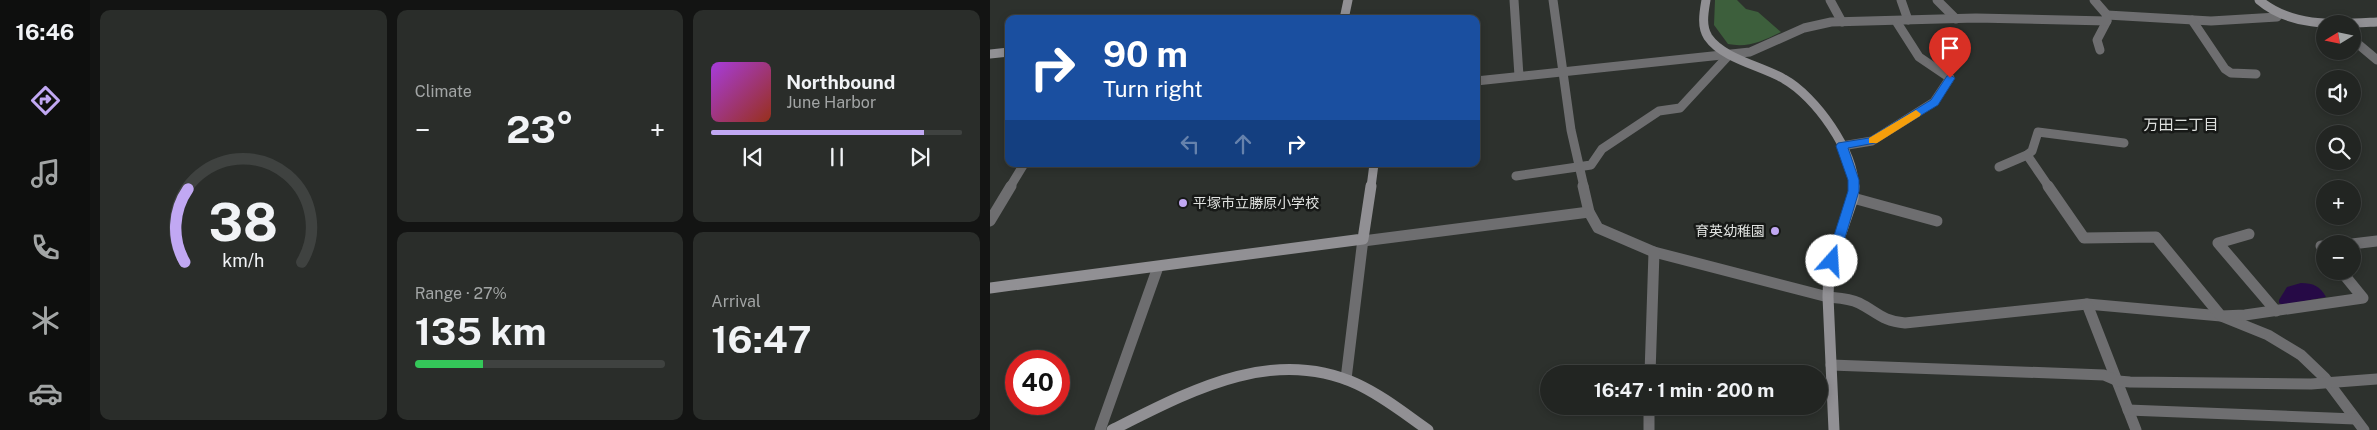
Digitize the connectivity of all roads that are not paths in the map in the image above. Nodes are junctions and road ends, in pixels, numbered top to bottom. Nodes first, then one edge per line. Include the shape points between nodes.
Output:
1 (1348, 0) edge
2 (1514, 0) edge
3 (1553, 0) edge
4 (1706, 0) edge
5 (1830, 0) edge
6 (1901, 0) edge
7 (1937, 0) edge
8 (2094, 0) edge
9 (2260, 0) edge
10 (2278, 14) junction
11 (1345, 15) edge
12 (2107, 18) junction
13 (1956, 19) junction
14 (1908, 20) junction
15 (2192, 20) junction
16 (1896, 21) junction
17 (2316, 21) edge
18 (1842, 22) junction
19 (2361, 22) edge
20 (2377, 22) edge
21 (2361, 47) edge
22 (2100, 50) dead end
23 (1005, 52) edge
24 (990, 54) edge
25 (1729, 55) junction
26 (2377, 60) edge
27 (1564, 72) junction
28 (2256, 74) dead end
29 (1519, 76) junction
30 (1480, 80) edge
31 (2124, 143) dead end
32 (1842, 146) junction
33 (2027, 155) junction
34 (1022, 167) edge
35 (1374, 167) edge
36 (1999, 167) dead end
37 (1580, 168) junction
38 (1516, 176) dead end
39 (1853, 198) junction
40 (1590, 212) junction
41 (990, 221) edge
42 (1938, 221) dead end
43 (2249, 234) dead end
44 (1363, 240) junction
45 (2377, 241) edge
46 (2361, 243) edge
47 (1654, 252) junction
48 (1158, 267) junction
49 (2349, 280) edge
50 (990, 288) edge
51 (1828, 297) junction
52 (2086, 304) junction
53 (2276, 311) junction
54 (2221, 316) junction
55 (1650, 365) edge
56 (1831, 365) junction
57 (2377, 378) edge
58 (1346, 379) junction
59 (2118, 381) junction
60 (2329, 384) junction
61 (2128, 410) junction
62 (1650, 415) edge
63 (2355, 419) junction
64 (1100, 430) edge
65 (1112, 430) edge
66 (1428, 430) edge
67 (1649, 430) edge
68 (1834, 430) edge
69 (2136, 430) edge
70 (2364, 430) edge

1 - 11 street
2 - 29 street
3 - 27 street
4 - 25 street via 1704,30
5 - 18 street
6 - 14 street
7 - 13 street
8 - 12 street
9 - 10 street
10 - 15 street via 2268,18
10 - 17 street
12 - 13 street
12 - 15 street
12 - 22 street via 2097,40
13 - 14 street
14 - 16 street
15 - 28 street via 2225,69 2231,73
16 - 18 street
16 - 32 street via 1919,57 1950,78 1934,102 1920,112 1872,141
18 - 25 street via 1817,24 1750,52
19 - 20 street
21 - 26 street
23 - 24 street
25 - 27 street
25 - 32 street via 1797,87 1828,120
25 - 37 street via 1680,108 1659,111 1602,149 1591,164
27 - 29 street
27 - 37 street via 1571,130
29 - 30 street
31 - 33 street via 2038,132 2032,151
32 - 39 street via 1854,180
33 - 36 street
33 - 54 street via 2084,238 2156,237
34 - 41 street
35 - 44 street
37 - 38 street
37 - 40 street
39 - 42 street
39 - 51 street via 1829,268
40 - 44 street
40 - 47 street via 1598,228
43 - 53 street via 2218,243
44 - 48 street
44 - 58 street
45 - 46 street
47 - 51 street
47 - 55 street
48 - 50 street
48 - 64 street
49 - 53 street via 2363,298
51 - 52 street via 1859,303 1876,315 1905,323
51 - 56 street
52 - 54 street
52 - 59 street
53 - 54 street
54 - 60 street via 2240,322 2294,350 2312,364
56 - 59 street via 2104,375
56 - 68 street
57 - 60 street
58 - 65 street via 1305,369 1267,369 1235,374 1197,388
58 - 66 street
59 - 60 street
59 - 61 street
60 - 63 street
61 - 63 street
61 - 69 street
62 - 67 street
63 - 70 street

